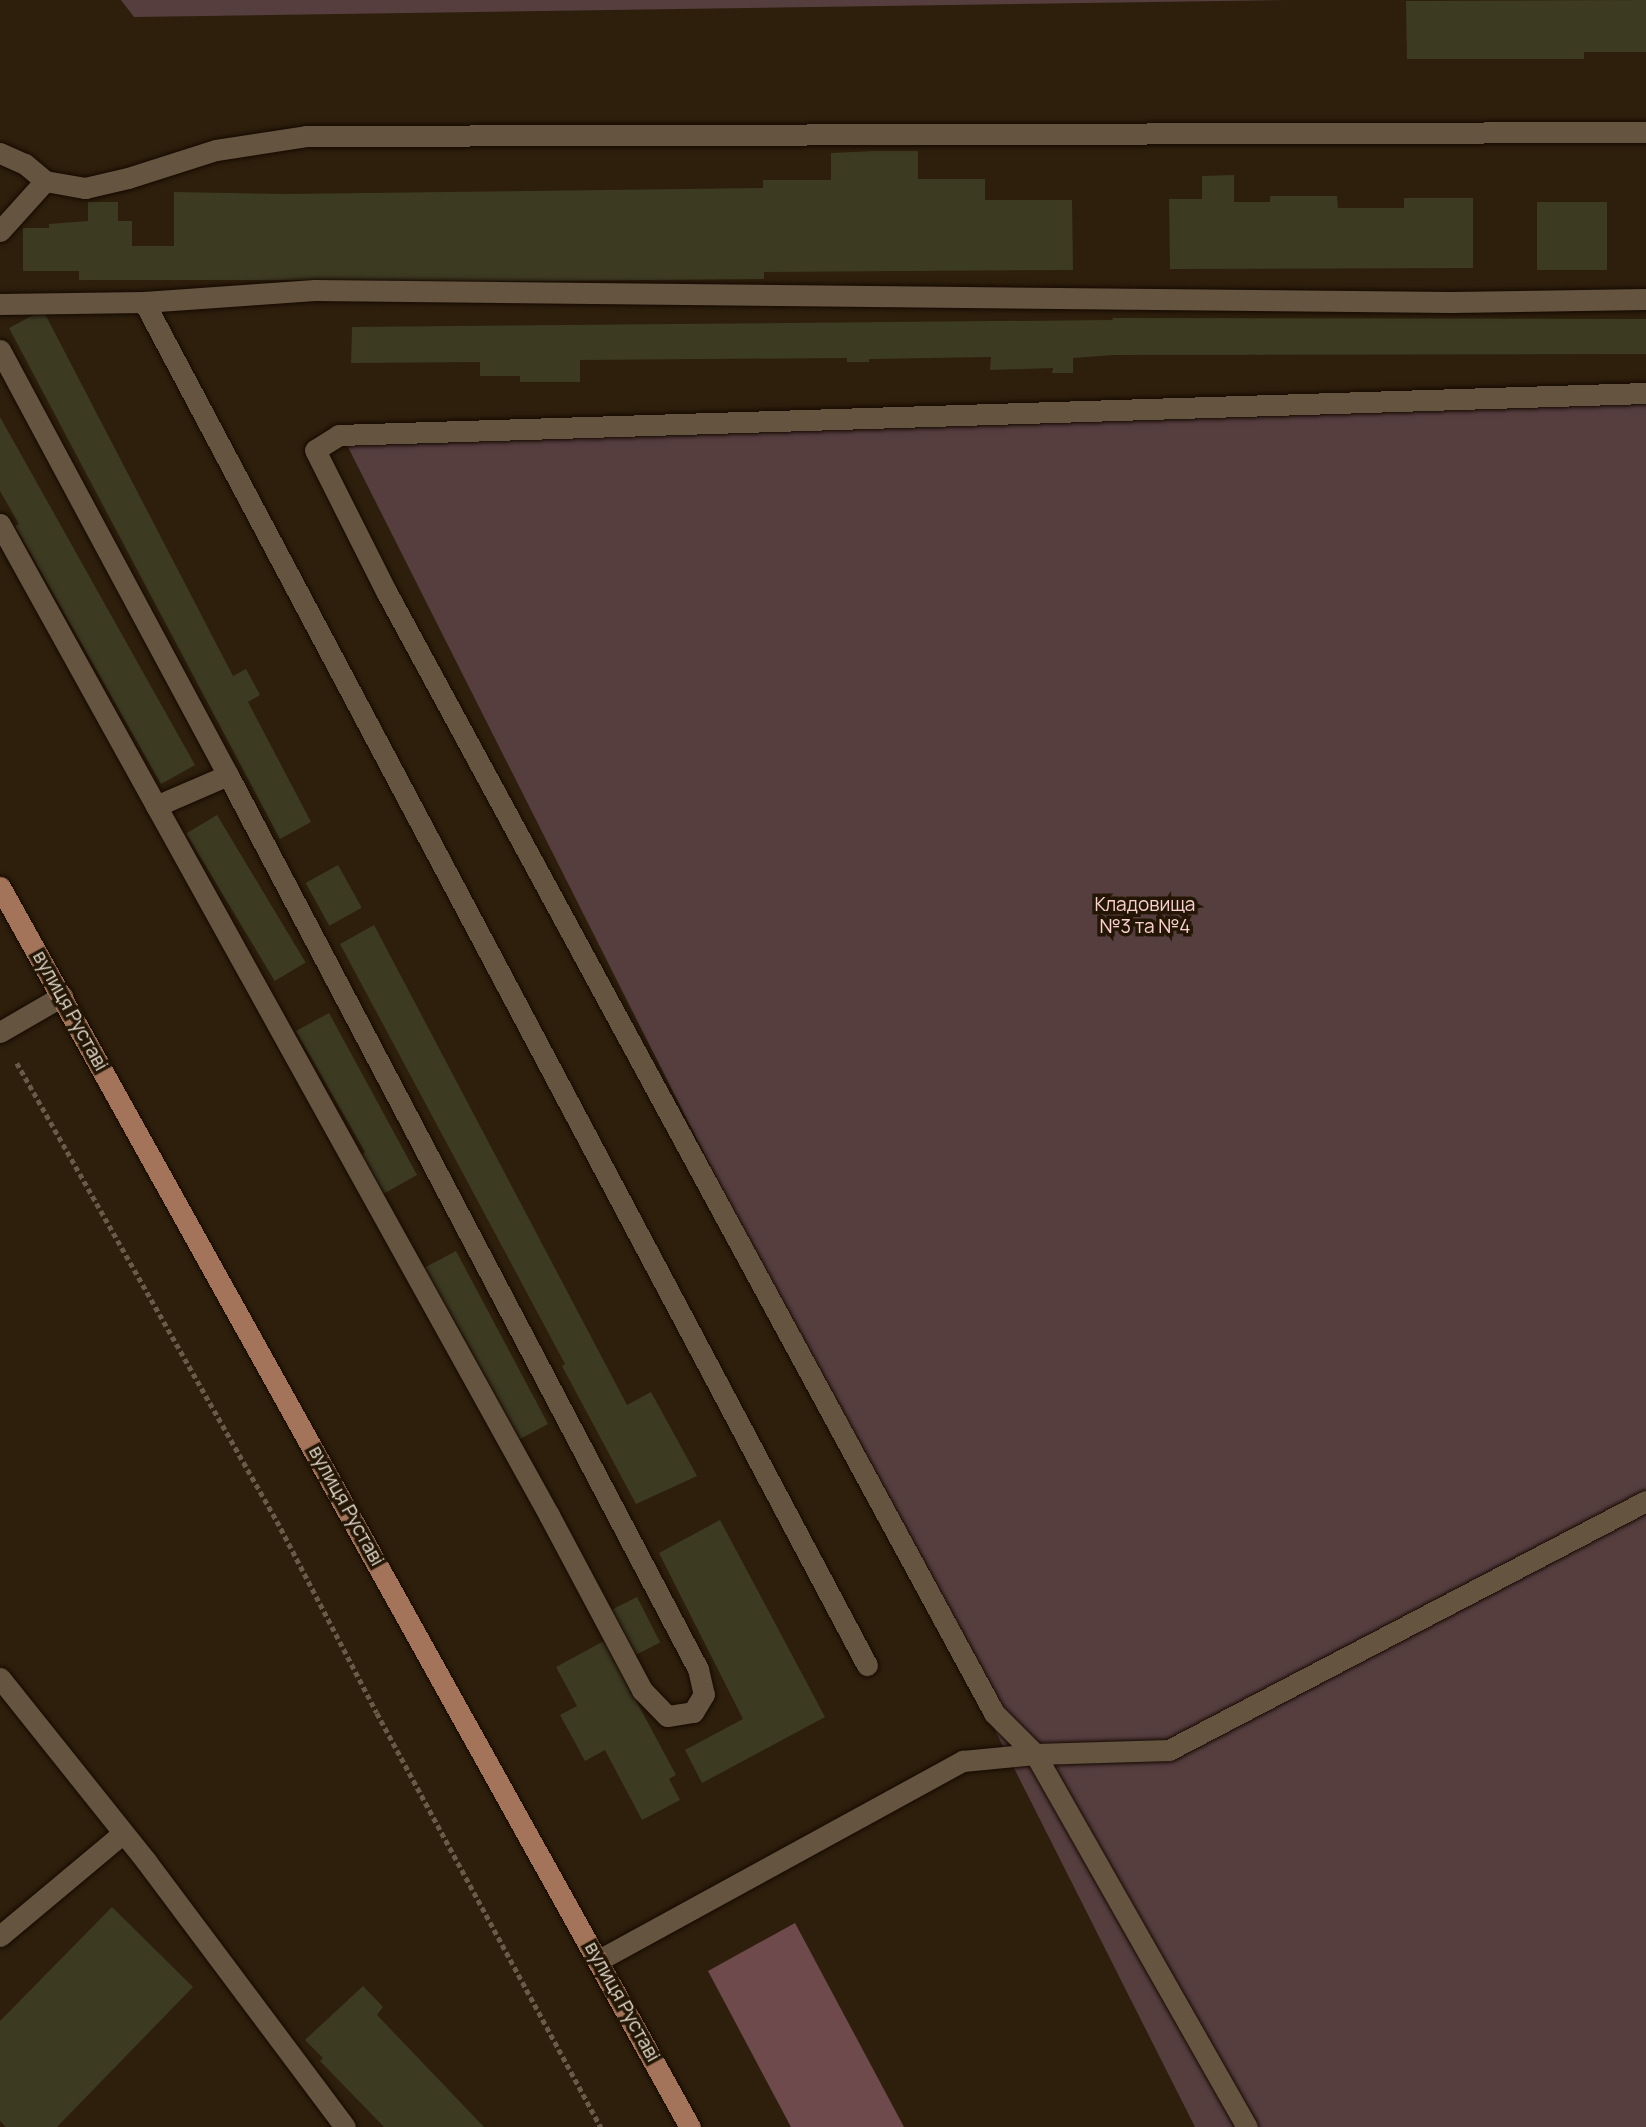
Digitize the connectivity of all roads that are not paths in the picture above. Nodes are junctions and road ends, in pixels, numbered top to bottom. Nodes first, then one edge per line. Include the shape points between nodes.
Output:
1 (1646, 132) edge
2 (0, 153) edge
3 (45, 181) junction
4 (0, 231) edge
5 (1646, 299) edge
6 (144, 302) junction
7 (0, 304) edge
8 (0, 350) edge
9 (1646, 393) edge
10 (0, 524) edge
11 (228, 775) junction
12 (156, 806) junction
13 (0, 887) edge
14 (62, 996) junction
15 (0, 1032) edge
16 (1646, 1501) edge
17 (867, 1665) dead end
18 (0, 1678) edge
19 (1034, 1754) junction
20 (122, 1834) junction
21 (0, 1936) edge
22 (599, 1960) junction
23 (345, 2127) edge
24 (690, 2127) edge
25 (1247, 2127) edge

1 - 3 lane via 306,136 216,150 85,188
2 - 3 lane via 25,164
3 - 4 lane
5 - 6 lane via 1451,302 315,290
6 - 7 lane
6 - 17 lane
8 - 11 lane
9 - 19 lane via 339,435 315,450 394,606 994,1713
10 - 12 lane
11 - 12 lane
11 - 12 lane via 698,1670 704,1694 692,1712 667,1716 642,1690
13 - 14 main road, вулиця Руставі
14 - 15 lane
14 - 22 main road, вулиця Руставі
16 - 19 lane via 1170,1749
18 - 20 lane
19 - 22 lane via 962,1761
19 - 25 lane
20 - 21 lane
20 - 23 lane
22 - 24 main road, вулиця Руставі

